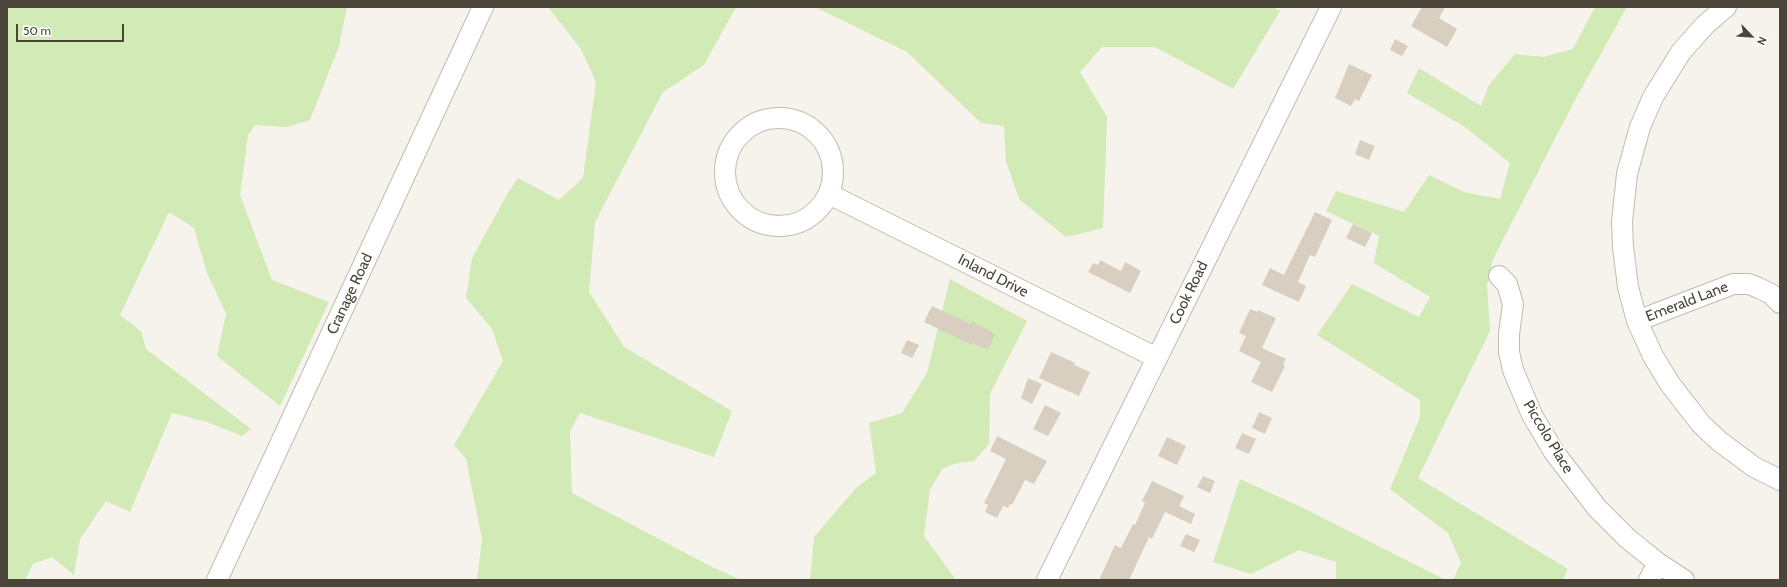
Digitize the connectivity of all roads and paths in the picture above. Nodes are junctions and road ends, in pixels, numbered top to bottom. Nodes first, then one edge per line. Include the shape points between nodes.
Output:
1 (483, 7) edge
2 (1330, 7) edge
3 (1726, 7) edge
4 (829, 194) junction
5 (1499, 276) dead end
6 (1780, 303) edge
7 (1637, 321) junction
8 (1157, 358) junction
9 (1780, 480) edge
10 (1653, 572) edge
11 (217, 580) edge
12 (1047, 580) edge
13 (1684, 580) edge

1 - 11 street, Cranage Road
2 - 8 street, Cook Road
3 - 7 street via 1705,25 1681,52 1650,103 1632,150 1622,222 1628,287
4 - 4 street via 834,176 832,157 827,144 814,129 790,117 765,119 744,130 735,139 726,156 726,184 733,202 746,216 756,222 775,226 794,225 804,221 819,209
4 - 8 street, Inland Drive
5 - 10 street, Piccolo Place via 1507,284 1513,304 1509,334 1513,370 1532,415 1554,452 1597,508 1627,538
6 - 7 street, Emerald Lane via 1771,294 1759,288 1749,284 1733,284
7 - 9 street via 1653,356 1670,384 1701,424 1739,456
8 - 12 street, Cook Road
10 - 13 street, Piccolo Place

